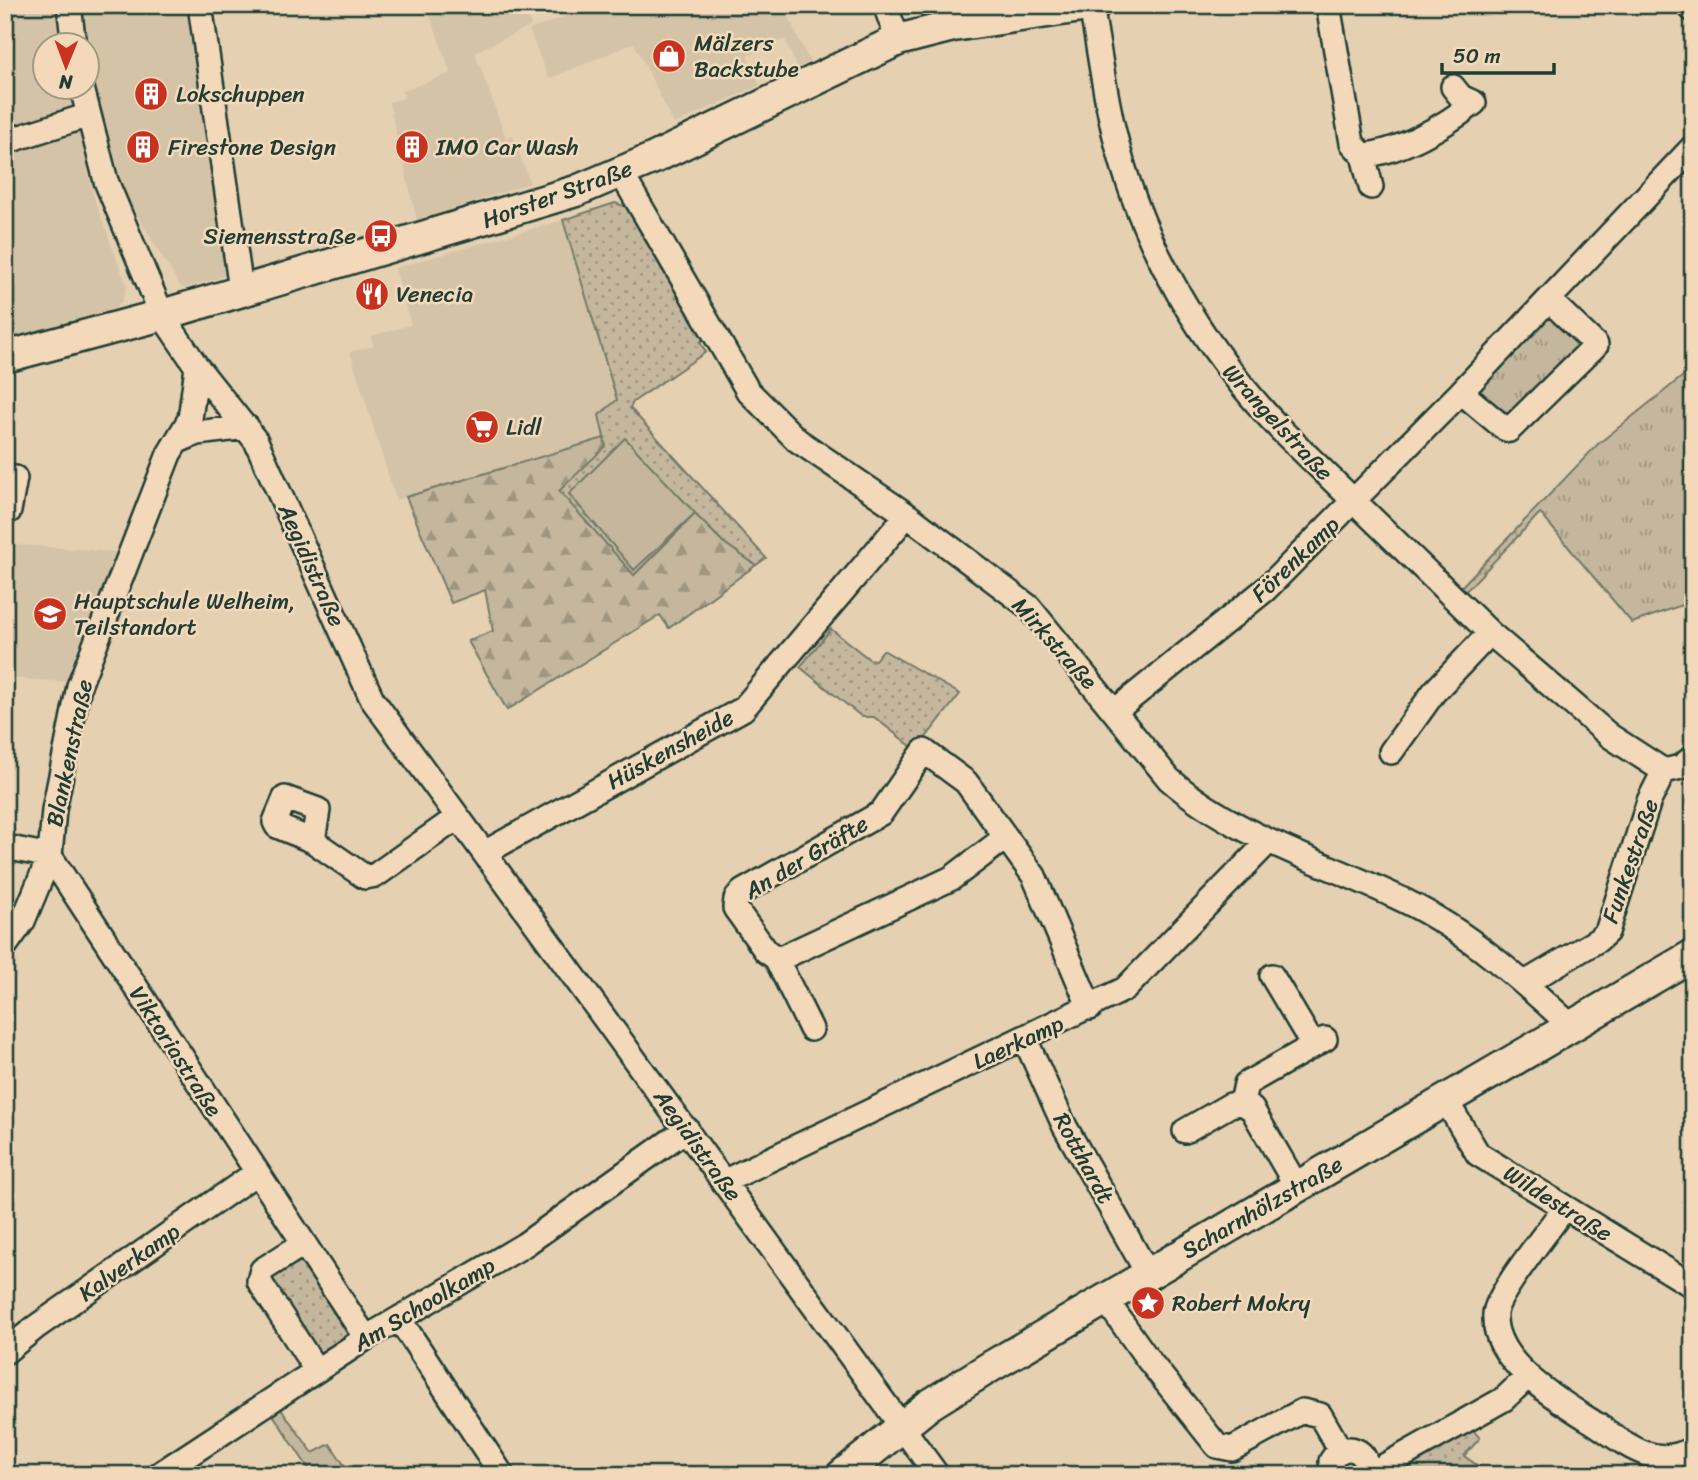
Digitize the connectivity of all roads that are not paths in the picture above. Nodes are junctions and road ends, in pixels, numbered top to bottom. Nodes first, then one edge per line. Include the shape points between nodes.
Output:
1 (69, 5) edge
2 (200, 5) edge
3 (885, 5) edge
4 (1328, 5) edge
5 (1688, 5) edge
6 (1093, 6) edge
7 (1693, 10) edge
8 (72, 32) edge
9 (898, 40) junction
10 (1453, 87) dead end
11 (86, 102) edge
12 (89, 115) junction
13 (5, 142) edge
14 (1693, 147) edge
15 (1363, 155) junction
16 (621, 173) junction
17 (1371, 187) dead end
18 (241, 290) junction
19 (1549, 300) junction
20 (162, 315) junction
21 (5, 356) edge
22 (197, 367) junction
23 (1461, 392) junction
24 (247, 427) junction
25 (178, 441) junction
26 (5, 477) edge
27 (1354, 502) junction
28 (9, 511) dead end
29 (907, 515) junction
30 (1490, 633) junction
31 (1115, 711) junction
32 (1391, 752) dead end
33 (1693, 757) edge
34 (1664, 771) junction
35 (458, 817) junction
36 (1006, 837) junction
37 (313, 841) dead end
38 (1268, 842) junction
39 (5, 848) edge
40 (486, 852) junction
41 (50, 856) junction
42 (5, 946) edge
43 (1693, 956) edge
44 (776, 958) junction
45 (1272, 976) dead end
46 (1525, 983) junction
47 (1090, 1008) junction
48 (1571, 1026) junction
49 (811, 1029) dead end
50 (1025, 1039) junction
51 (1445, 1099) junction
52 (1242, 1103) junction
53 (687, 1129) junction
54 (1185, 1131) dead end
55 (256, 1173) junction
56 (725, 1181) junction
57 (1297, 1187) junction
58 (1564, 1208) junction
59 (303, 1244) junction
60 (1148, 1274) junction
61 (1693, 1286) edge
62 (1106, 1300) junction
63 (400, 1320) junction
64 (366, 1338) junction
65 (5, 1352) edge
66 (316, 1370) junction
67 (1527, 1377) junction
68 (902, 1427) junction
69 (1693, 1448) edge
70 (1340, 1450) junction
71 (1366, 1474) edge
72 (158, 1475) edge
73 (502, 1475) edge
74 (842, 1475) edge
75 (937, 1475) edge
76 (1332, 1475) edge

1 - 8 street
2 - 18 street
3 - 9 street
4 - 15 street via 1352,143
5 - 7 street
6 - 9 main road, Horster Straße via 953,26
6 - 27 street, Wrangelstraße via 1114,131 1153,246 1191,317 1250,398
9 - 16 main road, Horster Straße
10 - 15 street via 1474,103 1444,126
11 - 12 street, Aegidistraße
12 - 13 street
12 - 20 street, Aegidistraße via 106,181
14 - 19 street, Förenkamp
15 - 17 street
16 - 18 main road, Horster Straße via 495,217
16 - 29 street, Mirkstraße via 748,391 797,440
18 - 20 main road, Horster Straße
19 - 23 street, Förenkamp
19 - 23 street via 1596,345 1509,430
20 - 21 main road, Horster Straße
20 - 22 street, Aegidistraße
22 - 24 street, Aegidistraße
22 - 25 street, Blankenstraße via 190,419
23 - 27 street, Förenkamp
24 - 25 street via 197,433
24 - 35 street, Aegidistraße via 372,699
25 - 41 street, Blankenstraße via 79,686 54,810
26 - 28 street via 15,478
27 - 30 street, Wrangelstraße
27 - 31 street, Förenkamp via 1266,589
29 - 31 street, Mirkstraße via 1029,607
29 - 40 street, Hüskensheide via 743,709
30 - 32 street via 1434,692
30 - 34 street, Wrangelstraße via 1609,736
31 - 38 street, Mirkstraße via 1192,799
33 - 34 street, Funkestraße via 1681,767
34 - 46 street, Funkestraße via 1649,801 1607,932
35 - 37 street via 370,878
35 - 40 street, Aegidistraße
36 - 44 street via 952,878
36 - 44 street, An der Gräfte via 966,782 924,751 881,813 736,899 737,913
36 - 47 street, An der Gräfte via 1034,876
38 - 46 street, Mirkstraße via 1406,901 1450,926
38 - 47 street, Laerkamp via 1125,989
39 - 41 street
40 - 53 street, Aegidistraße
41 - 42 street, Blankenstraße via 23,922
41 - 55 street, Viktoriastraße
43 - 48 main road, Scharnhölzstraße
44 - 49 street, An der Gräfte
45 - 52 street via 1319,1042 1246,1084
46 - 48 street, Mirkstraße
47 - 50 street, Laerkamp
48 - 51 main road, Scharnhölzstraße
50 - 56 street, Laerkamp
50 - 60 street, Rotthardt via 1064,1125
51 - 57 main road, Scharnhölzstraße
51 - 58 street, Wildestraße via 1478,1154
52 - 54 street
52 - 57 street via 1252,1109
53 - 56 street, Aegidistraße
53 - 63 street, Am Schoolkamp via 524,1245
55 - 59 street, Viktoriastraße
55 - 65 street, Kalverkamp
56 - 68 street, Aegidistraße
57 - 60 main road, Scharnhölzstraße
58 - 61 street, Wildestraße
58 - 67 street via 1496,1302 1495,1325
59 - 64 street, Viktoriastraße
59 - 66 street via 262,1270 260,1281
60 - 62 main road, Scharnhölzstraße
62 - 68 main road, Scharnhölzstraße via 990,1367
62 - 70 street via 1217,1446 1232,1449 1302,1411 1320,1415
63 - 64 street, Am Schoolkamp
63 - 73 street
64 - 66 street, Am Schoolkamp
66 - 72 street, Am Schoolkamp
67 - 69 street via 1645,1454 1666,1457
67 - 71 street via 1504,1399
68 - 74 main road, Scharnhölzstraße
68 - 75 street, Aegidistraße
70 - 71 street via 1361,1453 1366,1458
70 - 76 street via 1331,1461

